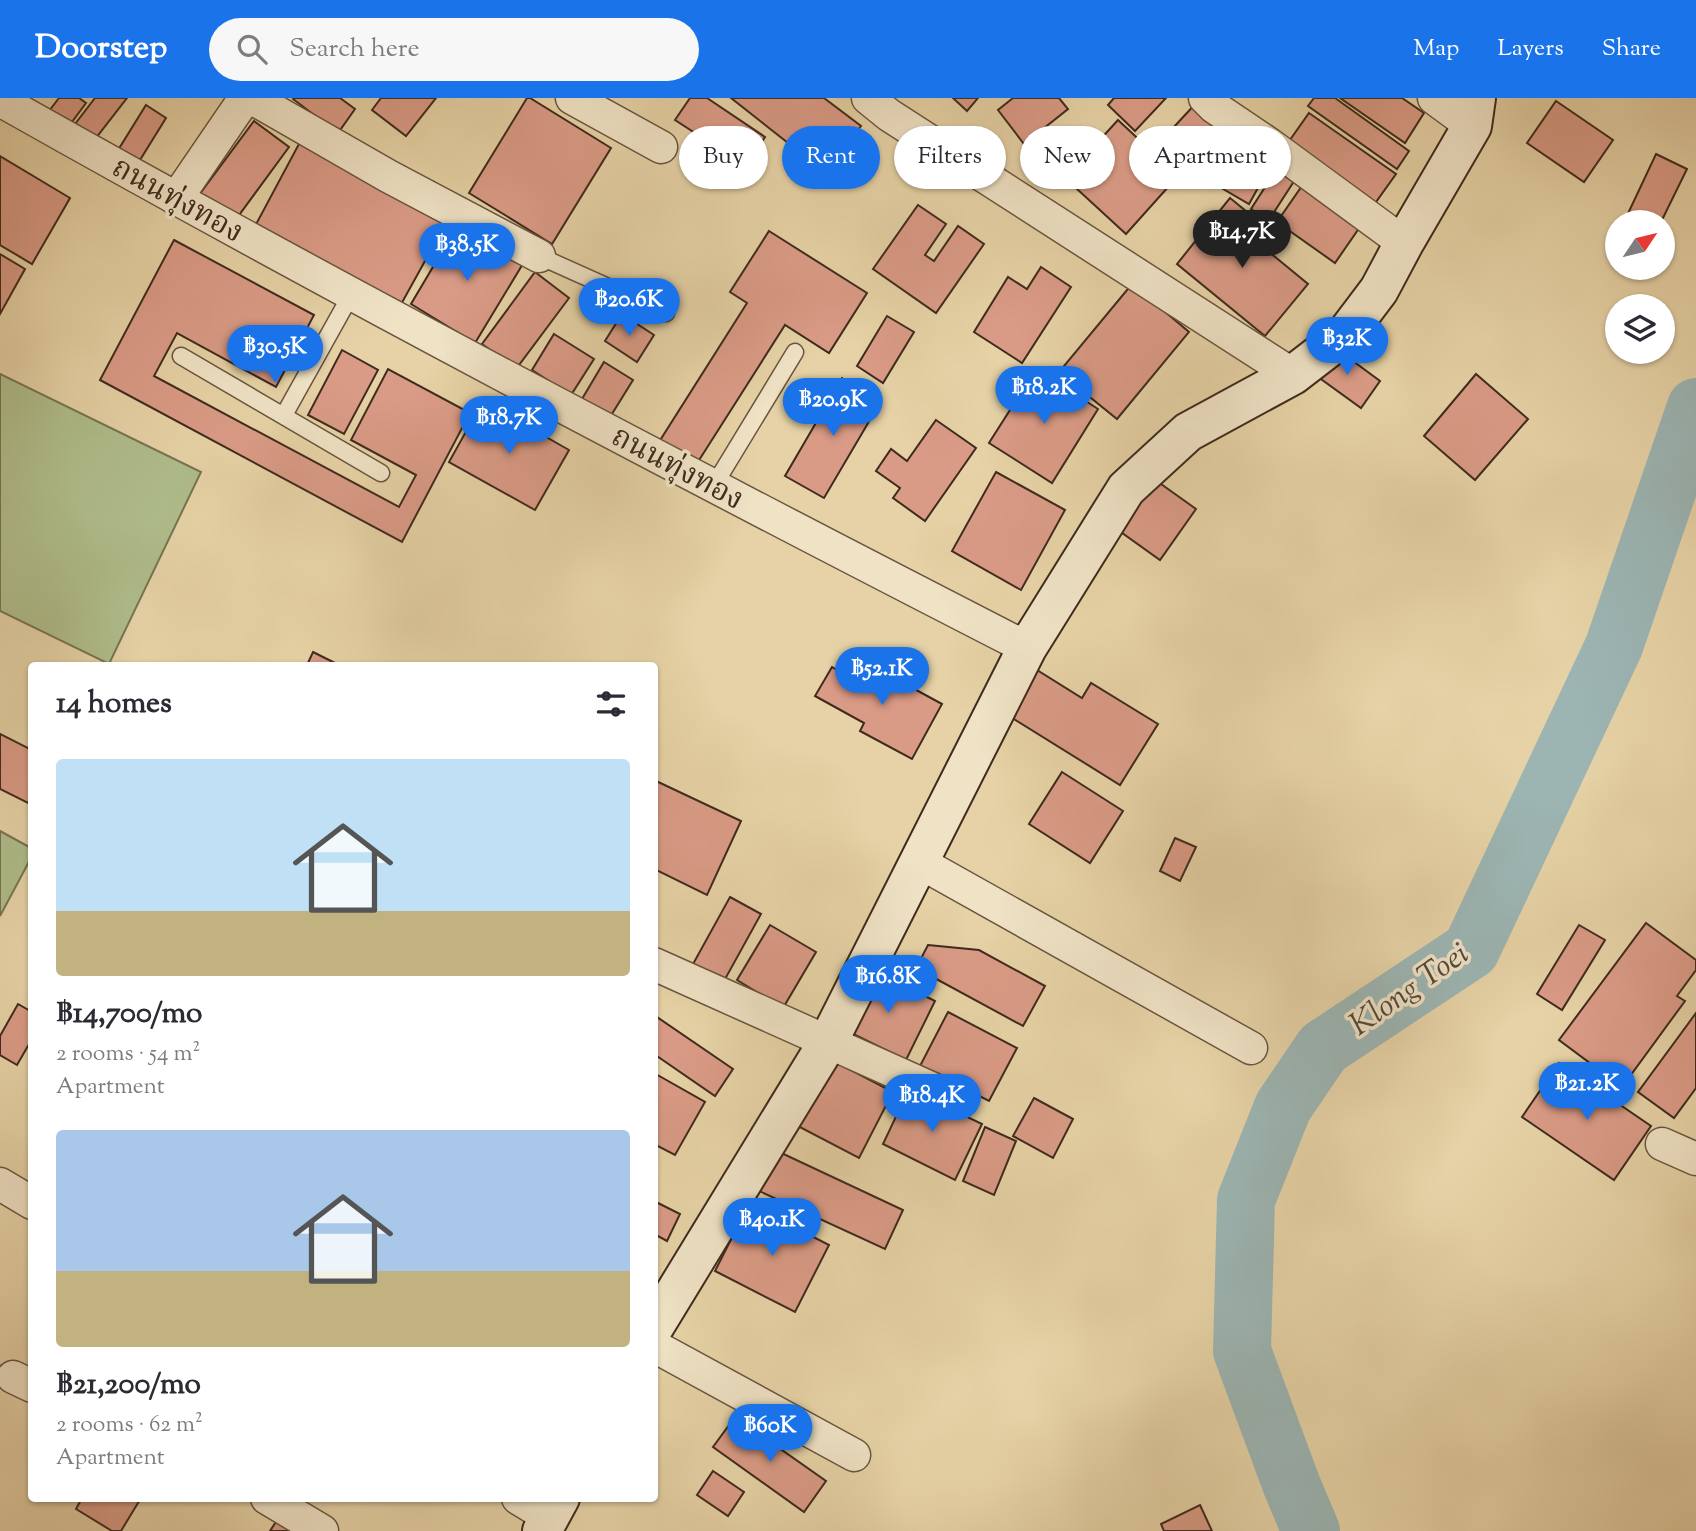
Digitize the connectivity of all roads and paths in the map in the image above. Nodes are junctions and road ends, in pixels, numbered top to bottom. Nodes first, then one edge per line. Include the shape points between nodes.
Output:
1 (246, 98) edge
2 (252, 98) edge
3 (572, 98) edge
4 (868, 98) edge
5 (1205, 98) edge
6 (1434, 98) edge
7 (0, 100) edge
8 (1474, 112) edge
9 (661, 146) dead end
10 (177, 199) junction
11 (1404, 243) junction
12 (539, 256) joint
13 (352, 293) junction
14 (666, 313) dead end
15 (795, 352) dead end
16 (181, 356) dead end
17 (1293, 375) junction
18 (284, 415) junction
19 (381, 473) dead end
20 (713, 487) junction
21 (1027, 648) junction
22 (919, 862) junction
23 (658, 966) edge
24 (828, 1042) junction
25 (1251, 1048) dead end
26 (953, 1098) dead end
27 (1662, 1144) dead end
28 (1696, 1159) edge
29 (0, 1184) edge
30 (28, 1201) edge
31 (658, 1313) edge
32 (658, 1348) edge
33 (854, 1455) dead end
34 (274, 1502) edge
35 (322, 1531) edge

1 - 10 street
2 - 12 street
3 - 9 street
4 - 17 street
5 - 11 street
6 - 8 street
7 - 10 street, ถนนทุ่งทอง
8 - 11 street
10 - 13 street, ถนนทุ่งทอง
11 - 17 street via 1379,290 1345,335
12 - 14 lane
13 - 18 lane
13 - 20 street, ถนนทุ่งทอง
15 - 20 lane
16 - 18 lane
17 - 21 street via 1188,432 1126,489
18 - 19 lane
20 - 21 street, ถนนทุ่งทอง
21 - 22 street
22 - 24 street
22 - 25 street
23 - 24 street
24 - 26 street
24 - 31 street
27 - 28 street
29 - 30 street
32 - 33 street
34 - 35 street

